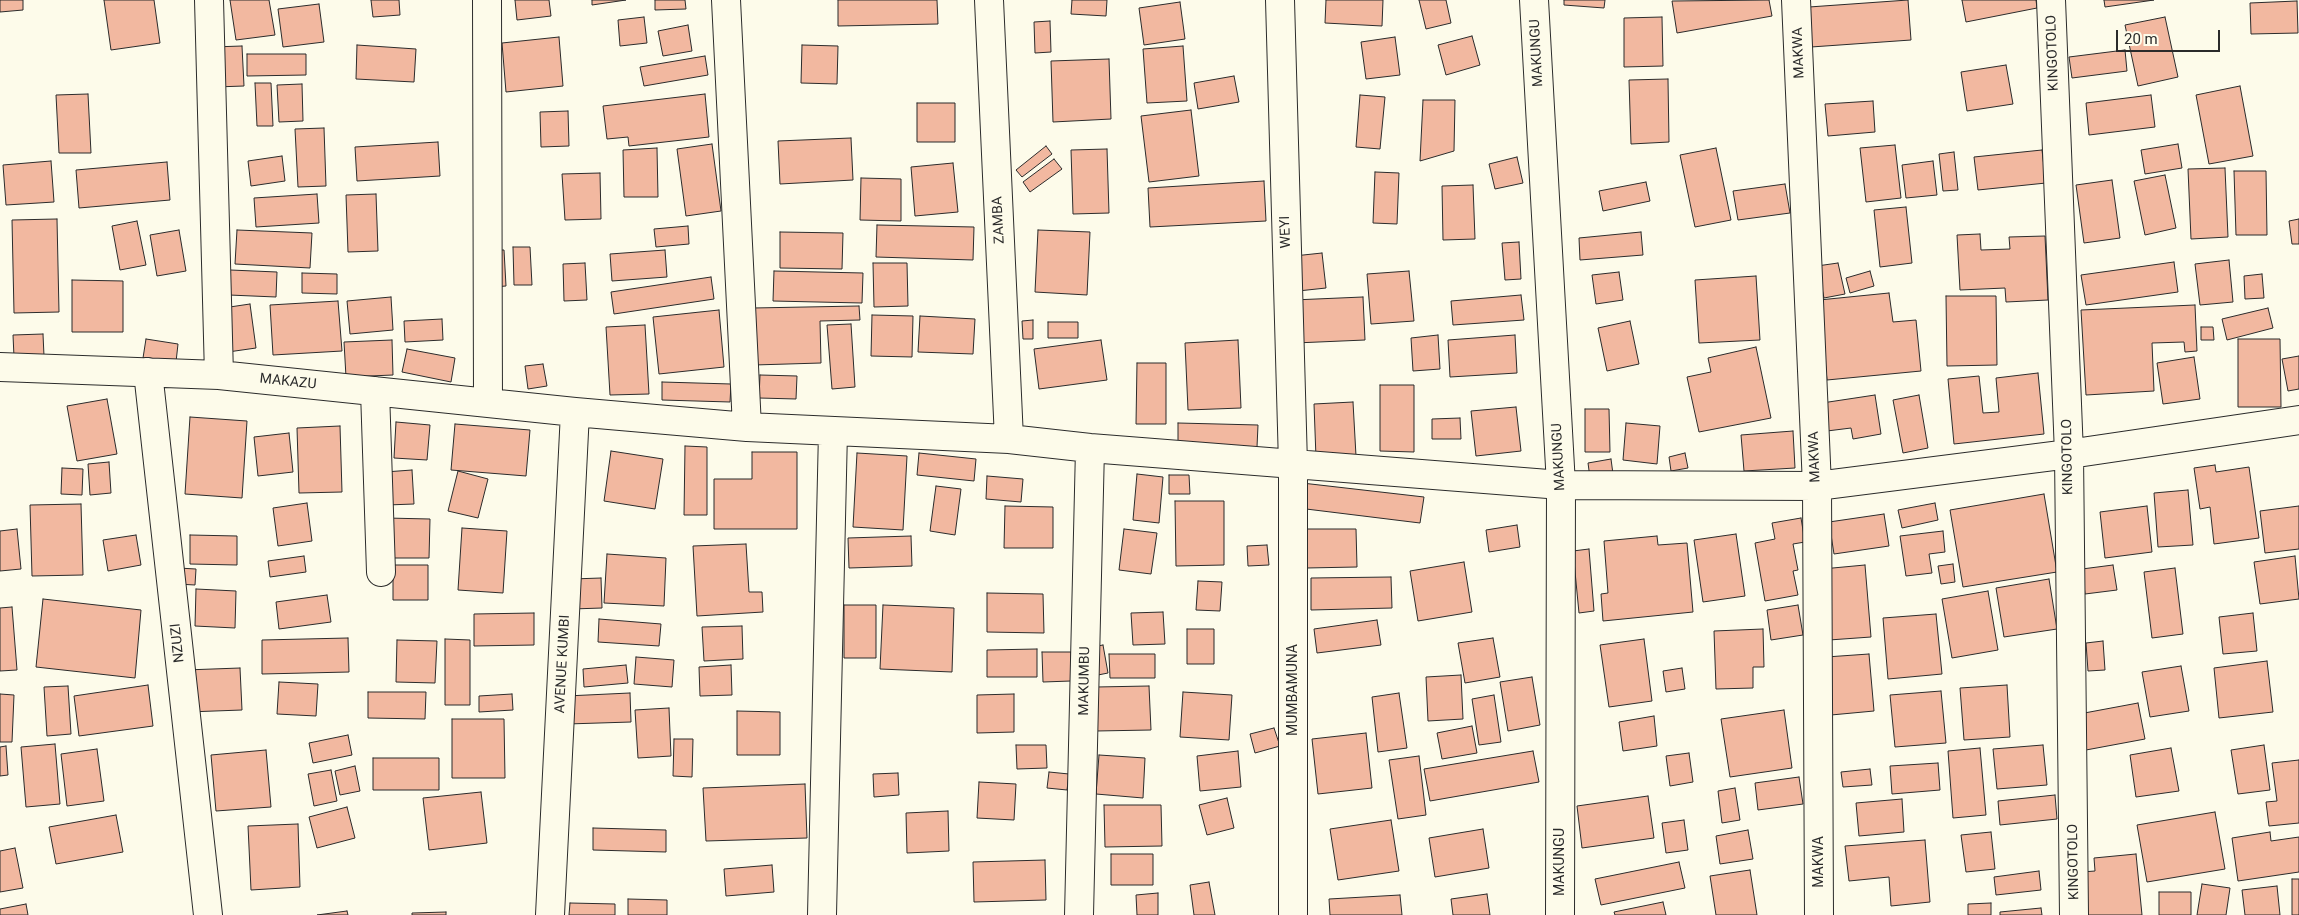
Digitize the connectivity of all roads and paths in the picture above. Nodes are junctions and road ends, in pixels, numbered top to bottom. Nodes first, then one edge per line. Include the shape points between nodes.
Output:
1 (209, 0) edge
2 (487, 0) edge
3 (726, 0) edge
4 (989, 0) edge
5 (1280, 0) edge
6 (1534, 0) edge
7 (1796, 0) edge
8 (2050, 0) edge
9 (0, 367) edge
10 (148, 372) junction
11 (219, 375) junction
12 (375, 391) junction
13 (488, 402) junction
14 (575, 412) junction
15 (2299, 420) edge
16 (747, 427) junction
17 (832, 431) junction
18 (1010, 439) junction
19 (1090, 448) junction
20 (2069, 454) junction
21 (1293, 464) junction
22 (1561, 485) junction
23 (1817, 486) junction
24 (381, 572) dead end
25 (208, 915) edge
26 (550, 915) edge
27 (822, 915) edge
28 (1079, 915) edge
29 (1293, 915) edge
30 (1560, 915) edge
31 (1819, 915) edge
32 (2074, 915) edge

1 - 11 street
2 - 13 street
3 - 16 street
4 - 18 street, ZAMBA
5 - 21 street, WEYI
6 - 22 street, MAKUNGU
7 - 23 street, MAKWA
8 - 20 street, KINGOTOLO
9 - 10 street, MAKAZU
10 - 11 street, MAKAZU
10 - 25 street, NZUZI
11 - 12 street, MAKAZU
12 - 13 street, MAKAZU
12 - 24 street
13 - 14 street, MAKAZU
14 - 16 street, MAKAZU
14 - 26 street, AVENUE KUMBI
15 - 20 street, MAKAZU
16 - 17 street, MAKAZU
17 - 18 street, MAKAZU
17 - 27 street
18 - 19 street, MAKAZU
19 - 21 street, MAKAZU
19 - 28 street, MAKUMBU
20 - 23 street, MAKAZU
20 - 32 street, KINGOTOLO
21 - 22 street, MAKAZU
21 - 29 street, MUMBAMUNA
22 - 23 street, MAKAZU
22 - 30 street, MAKUNGU
23 - 31 street, MAKWA

